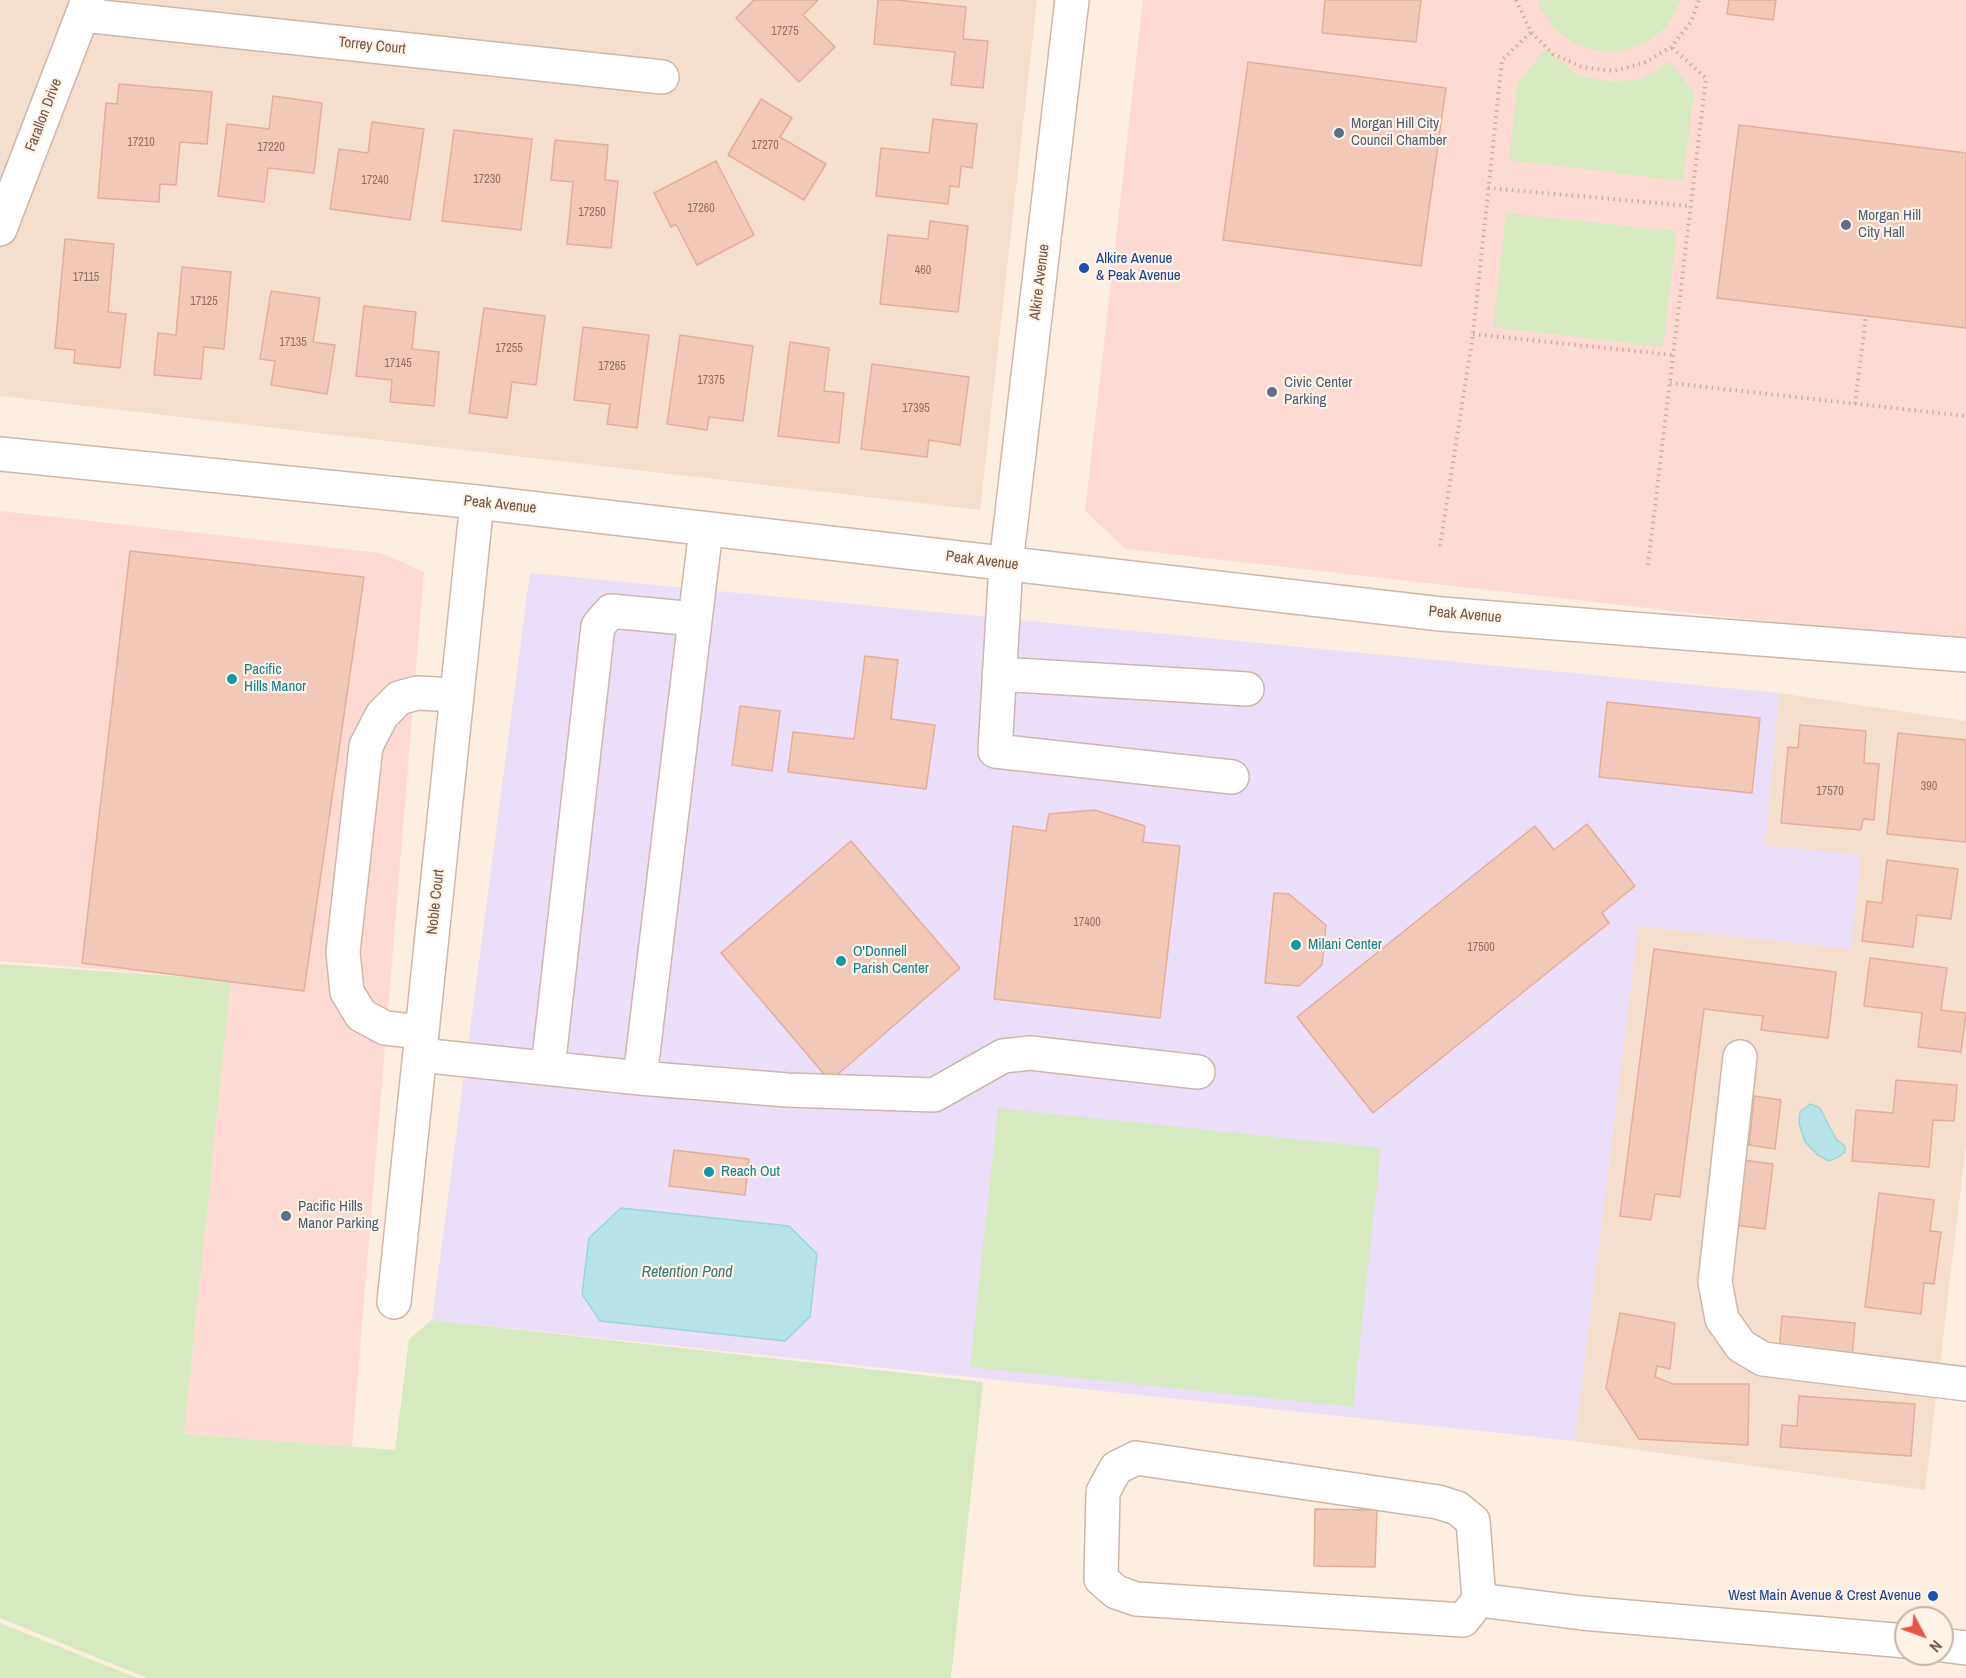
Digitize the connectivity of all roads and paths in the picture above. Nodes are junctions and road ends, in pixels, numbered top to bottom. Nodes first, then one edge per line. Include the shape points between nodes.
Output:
1 (1072, 0) edge
2 (1516, 0) edge
3 (1699, 0) edge
4 (85, 7) edge
5 (1531, 32) junction
6 (1671, 47) junction
7 (662, 77) dead end
8 (1488, 188) junction
9 (1690, 206) junction
10 (0, 229) edge
11 (1866, 316) dead end
12 (1473, 334) junction
13 (1673, 355) junction
14 (1670, 383) junction
15 (1855, 404) junction
16 (1966, 416) edge
17 (0, 454) edge
18 (477, 502) junction
19 (706, 529) junction
20 (1440, 546) dead end
21 (1006, 564) junction
22 (1648, 565) dead end
23 (695, 619) junction
24 (1966, 655) edge
25 (999, 674) junction
26 (1247, 689) dead end
27 (457, 695) junction
28 (1232, 777) dead end
29 (421, 1043) junction
30 (1740, 1057) dead end
31 (548, 1068) junction
32 (1198, 1072) dead end
33 (640, 1078) junction
34 (394, 1302) dead end
35 (1966, 1384) edge
36 (1479, 1600) junction
37 (1894, 1640) edge

1 - 21 street, Alkire Avenue
2 - 5 path
3 - 6 path via 1691,22
4 - 7 street, Torrey Court
4 - 10 street, Farallon Drive
5 - 6 path via 1553,54 1582,67 1603,70 1644,63
5 - 8 path via 1502,60
6 - 9 path via 1706,78
8 - 9 path
8 - 12 path
9 - 13 path
11 - 15 path
12 - 13 path
12 - 20 path
13 - 14 path
14 - 15 path
14 - 22 path
15 - 16 path
17 - 18 street, Peak Avenue
18 - 19 street, Peak Avenue
18 - 27 street, Noble Court
19 - 21 street, Peak Avenue
19 - 23 street
21 - 24 street, Peak Avenue via 1441,614
21 - 25 street, Alkire Avenue
23 - 31 street via 611,611 598,626
23 - 33 street
25 - 26 street
25 - 28 street, Alkire Avenue via 995,751
27 - 29 street, Noble Court
27 - 29 street via 417,693 399,698 382,715 366,746 343,952 347,992 361,1015
29 - 31 street
29 - 34 street, Noble Court
30 - 35 street via 1715,1282 1722,1319 1741,1346 1763,1359
31 - 33 street
32 - 33 street via 1030,1053 1003,1056 934,1095 787,1090
36 - 36 street via 1473,1521 1456,1508 1438,1502 1136,1458 1116,1468 1104,1492 1101,1579 1116,1592 1136,1599 1463,1620
36 - 37 street via 1582,1613

